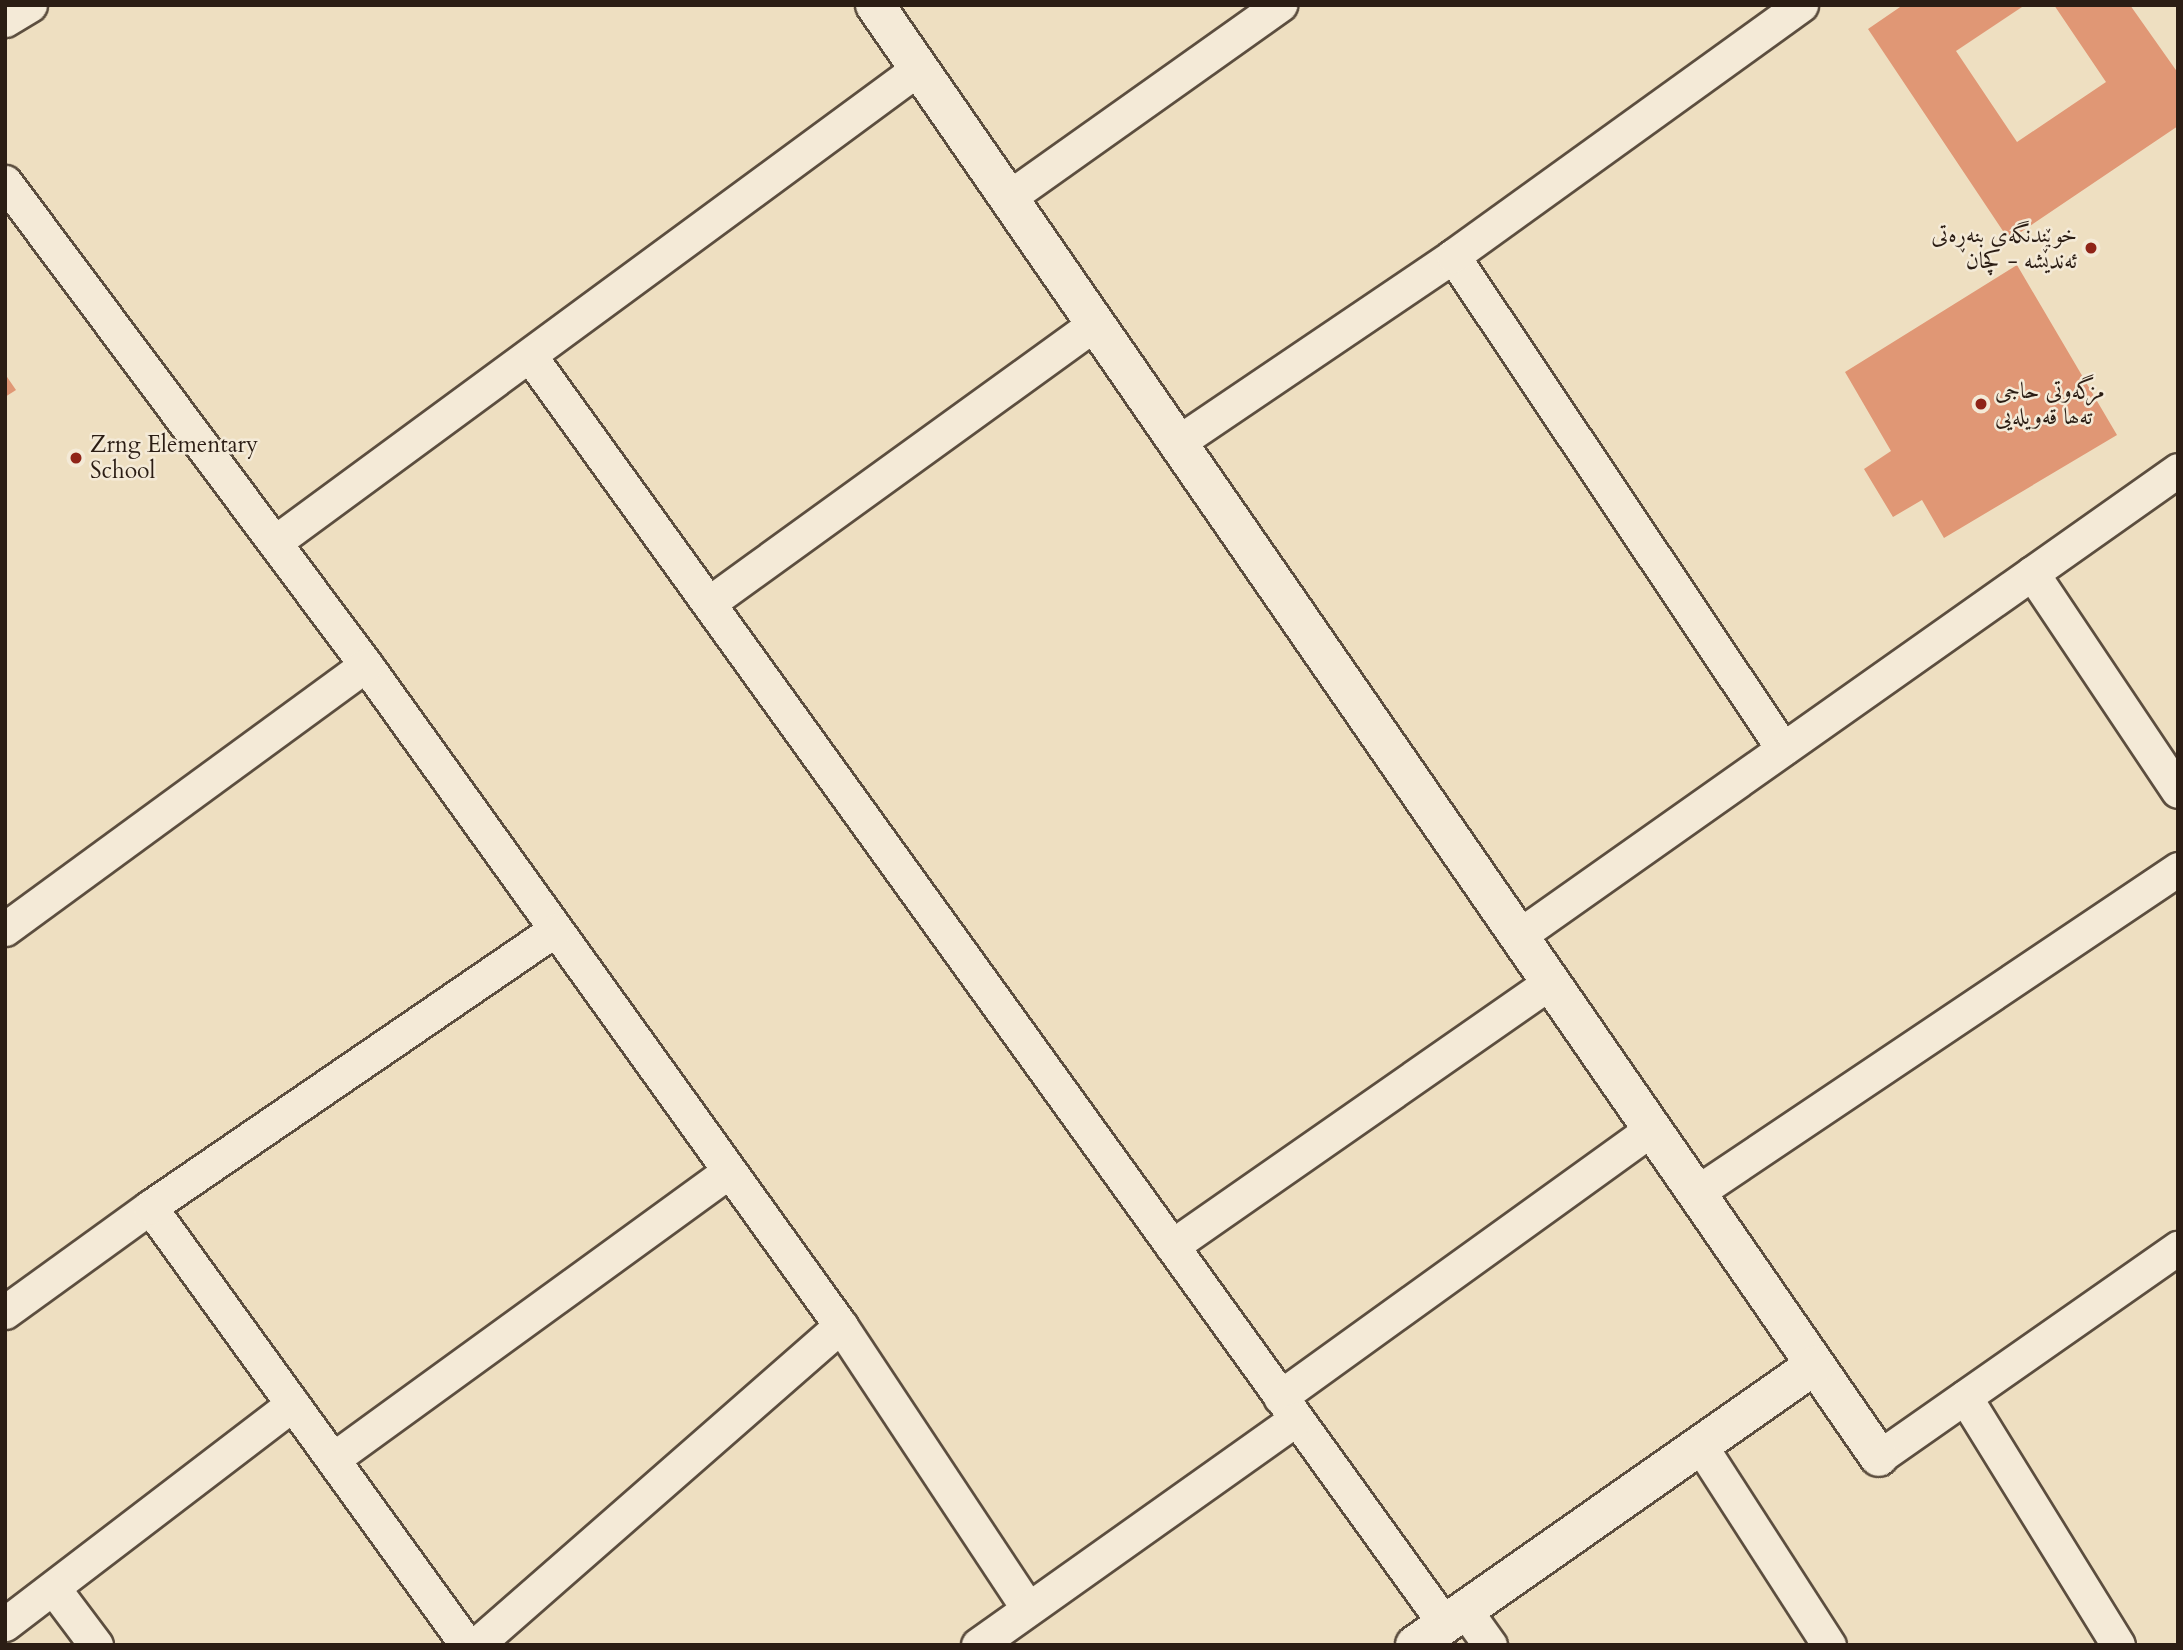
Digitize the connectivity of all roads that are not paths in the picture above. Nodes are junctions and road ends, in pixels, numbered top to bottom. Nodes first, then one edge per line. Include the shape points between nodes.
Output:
1 (30, 5) edge
2 (875, 5) edge
3 (1280, 5) edge
4 (1801, 5) edge
5 (5, 19) edge
6 (919, 68) junction
7 (5, 182) edge
8 (1008, 198) junction
9 (1453, 256) junction
10 (1095, 324) junction
11 (530, 356) junction
12 (1177, 443) junction
13 (2178, 470) edge
14 (275, 542) junction
15 (2032, 573) junction
16 (709, 603) junction
17 (366, 665) junction
18 (1783, 749) junction
19 (2178, 791) edge
20 (2178, 869) edge
21 (5, 929) edge
22 (554, 930) junction
23 (1517, 937) junction
24 (1550, 982) junction
25 (1652, 1129) junction
26 (728, 1171) junction
27 (1696, 1193) junction
28 (150, 1207) junction
29 (1172, 1246) junction
30 (2174, 1259) edge
31 (5, 1312) edge
32 (841, 1326) junction
33 (1815, 1365) junction
34 (1965, 1397) junction
35 (293, 1404) junction
36 (1288, 1408) junction
37 (1700, 1445) junction
38 (1879, 1457) joint
39 (333, 1459) junction
40 (54, 1588) junction
41 (1027, 1606) junction
42 (5, 1624) edge
43 (1442, 1626) edge
44 (96, 1645) edge
45 (467, 1645) edge
46 (477, 1645) edge
47 (978, 1645) edge
48 (1490, 1645) edge
49 (1829, 1645) edge
50 (2118, 1645) edge

1 - 5 street
2 - 6 street
3 - 8 street
4 - 9 street
6 - 8 street
6 - 11 street
7 - 14 street
8 - 10 street
9 - 12 street
9 - 18 street
10 - 12 street
10 - 16 street
11 - 14 street
11 - 16 street
12 - 23 street
13 - 15 street
14 - 17 street
15 - 18 street
15 - 19 street
16 - 29 street
17 - 21 street
17 - 22 street
18 - 23 street
20 - 27 street
22 - 26 street
22 - 28 street
23 - 24 street
24 - 25 street
24 - 29 street
25 - 27 street
25 - 36 street
26 - 32 street
26 - 39 street
27 - 33 street
28 - 31 street
28 - 35 street
29 - 36 street
30 - 34 street
32 - 41 street
32 - 46 street
33 - 37 street
33 - 38 street
34 - 38 street
34 - 50 street
35 - 39 street
35 - 40 street
36 - 41 street
36 - 43 street
37 - 43 street
37 - 49 street
39 - 45 street
40 - 42 street
40 - 44 street
41 - 47 street
43 - 48 street

